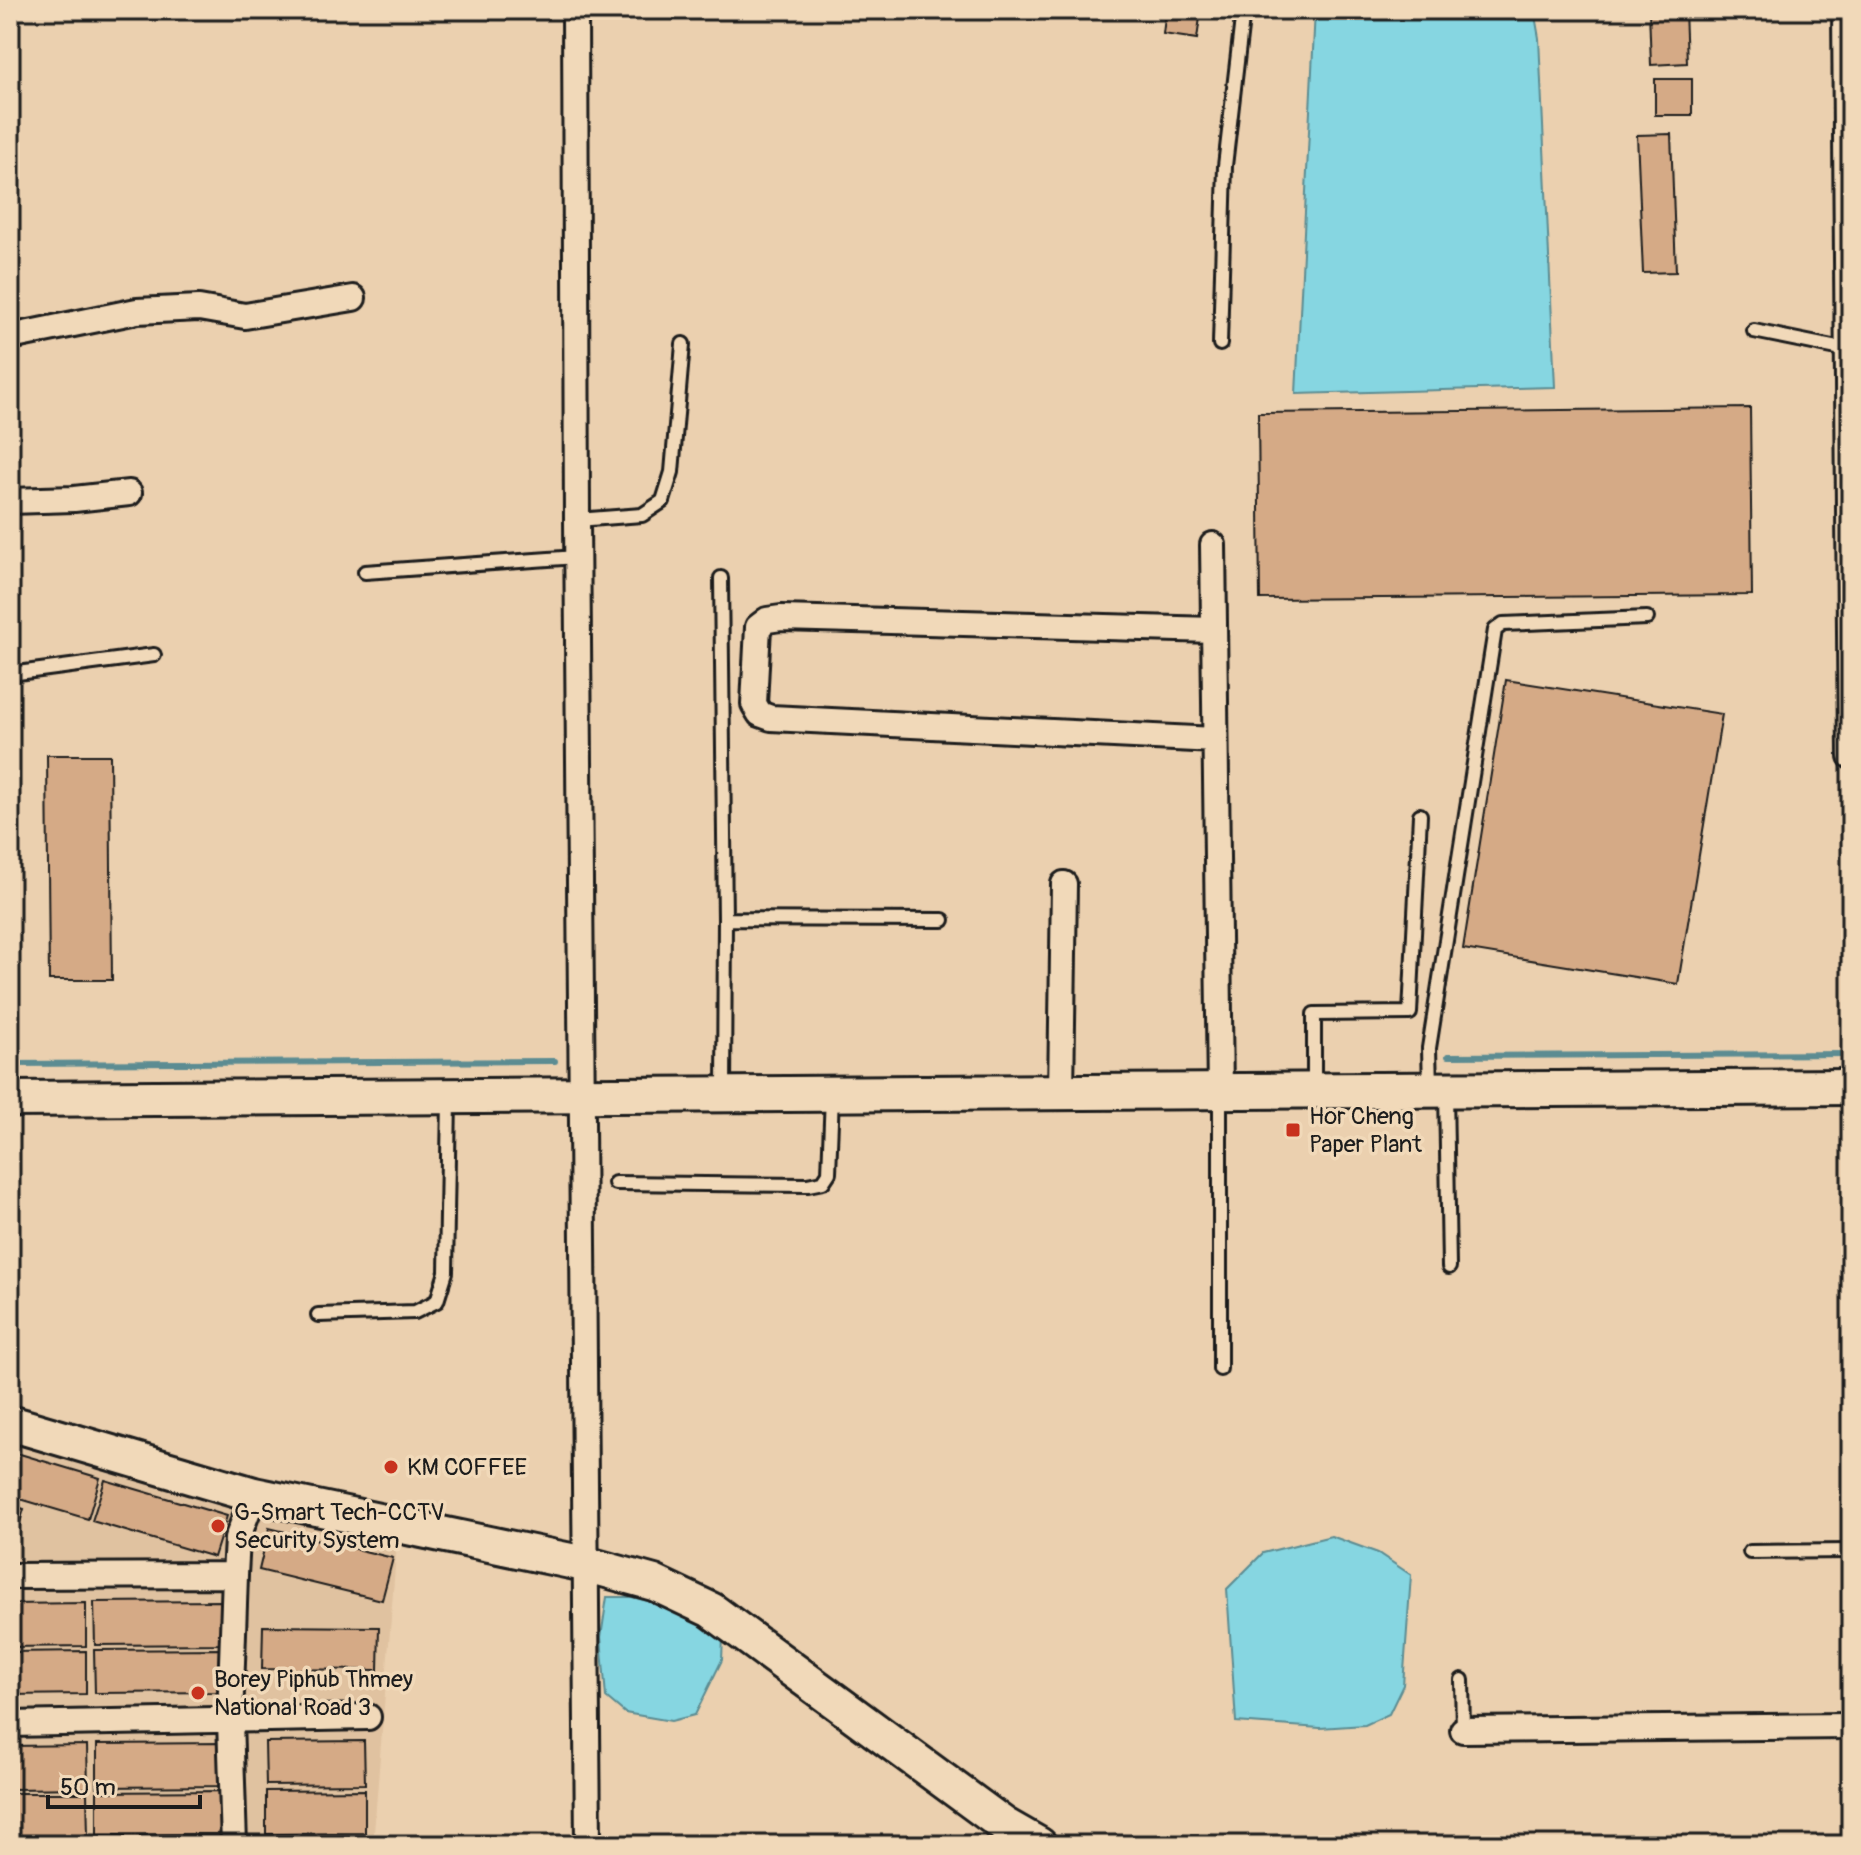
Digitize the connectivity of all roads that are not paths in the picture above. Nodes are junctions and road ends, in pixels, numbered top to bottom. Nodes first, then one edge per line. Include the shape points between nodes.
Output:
1 (575, 10) edge
2 (1243, 10) edge
3 (1845, 10) edge
4 (353, 298) dead end
5 (1754, 331) dead end
6 (10, 337) edge
7 (683, 344) dead end
8 (1220, 344) dead end
9 (1847, 350) junction
10 (129, 493) dead end
11 (10, 501) edge
12 (577, 520) junction
13 (1213, 545) dead end
14 (577, 557) junction
15 (365, 572) dead end
16 (721, 578) dead end
17 (1647, 618) dead end
18 (1214, 630) junction
19 (154, 655) dead end
20 (10, 674) edge
21 (1215, 740) junction
22 (1851, 756) edge
23 (1420, 815) dead end
24 (1064, 884) dead end
25 (725, 919) junction
26 (943, 920) dead end
27 (1851, 1087) edge
28 (1314, 1091) junction
29 (1438, 1091) junction
30 (1220, 1092) junction
31 (1061, 1093) junction
32 (832, 1094) junction
33 (582, 1096) junction
34 (724, 1096) junction
35 (449, 1097) junction
36 (10, 1099) edge
37 (615, 1183) dead end
38 (1449, 1267) dead end
39 (318, 1315) dead end
40 (1220, 1369) dead end
41 (10, 1423) edge
42 (254, 1495) junction
43 (1851, 1551) edge
44 (1750, 1552) dead end
45 (585, 1564) junction
46 (235, 1575) junction
47 (10, 1576) edge
48 (1462, 1680) dead end
49 (368, 1717) dead end
50 (230, 1720) junction
51 (10, 1724) edge
52 (1851, 1726) edge
53 (1463, 1730) joint
54 (234, 1845) edge
55 (588, 1845) edge
56 (1039, 1845) edge

1 - 12 street
2 - 8 lane via 1225,166
3 - 9 street
4 - 6 street via 245,316 199,308 137,311
5 - 9 lane
7 - 12 lane via 672,472 663,501 642,515
9 - 22 street
10 - 11 street
12 - 14 street
13 - 18 street
14 - 15 lane
14 - 33 street
16 - 25 lane
17 - 29 lane via 1503,624 1495,630 1429,1048
18 - 21 street
18 - 21 street via 767,620 758,627 754,704 771,718
19 - 20 lane
21 - 30 street
23 - 28 lane via 1410,1013 1314,1014
24 - 31 street
25 - 26 lane
25 - 34 lane
27 - 29 main road
28 - 29 main road
28 - 30 main road
29 - 38 lane
30 - 31 main road
30 - 40 lane
31 - 32 main road
32 - 34 main road
32 - 37 lane via 829,1173 823,1182
33 - 34 main road
33 - 35 main road
33 - 45 street
35 - 36 main road
35 - 39 lane via 446,1272 437,1301 415,1312
41 - 42 main road
42 - 45 main road
42 - 46 street via 237,1539
43 - 44 lane
45 - 55 street
45 - 56 main road via 654,1583 711,1610 1003,1830
46 - 47 street
46 - 50 street
48 - 53 lane
49 - 50 street
50 - 51 street
50 - 54 street
52 - 53 street

